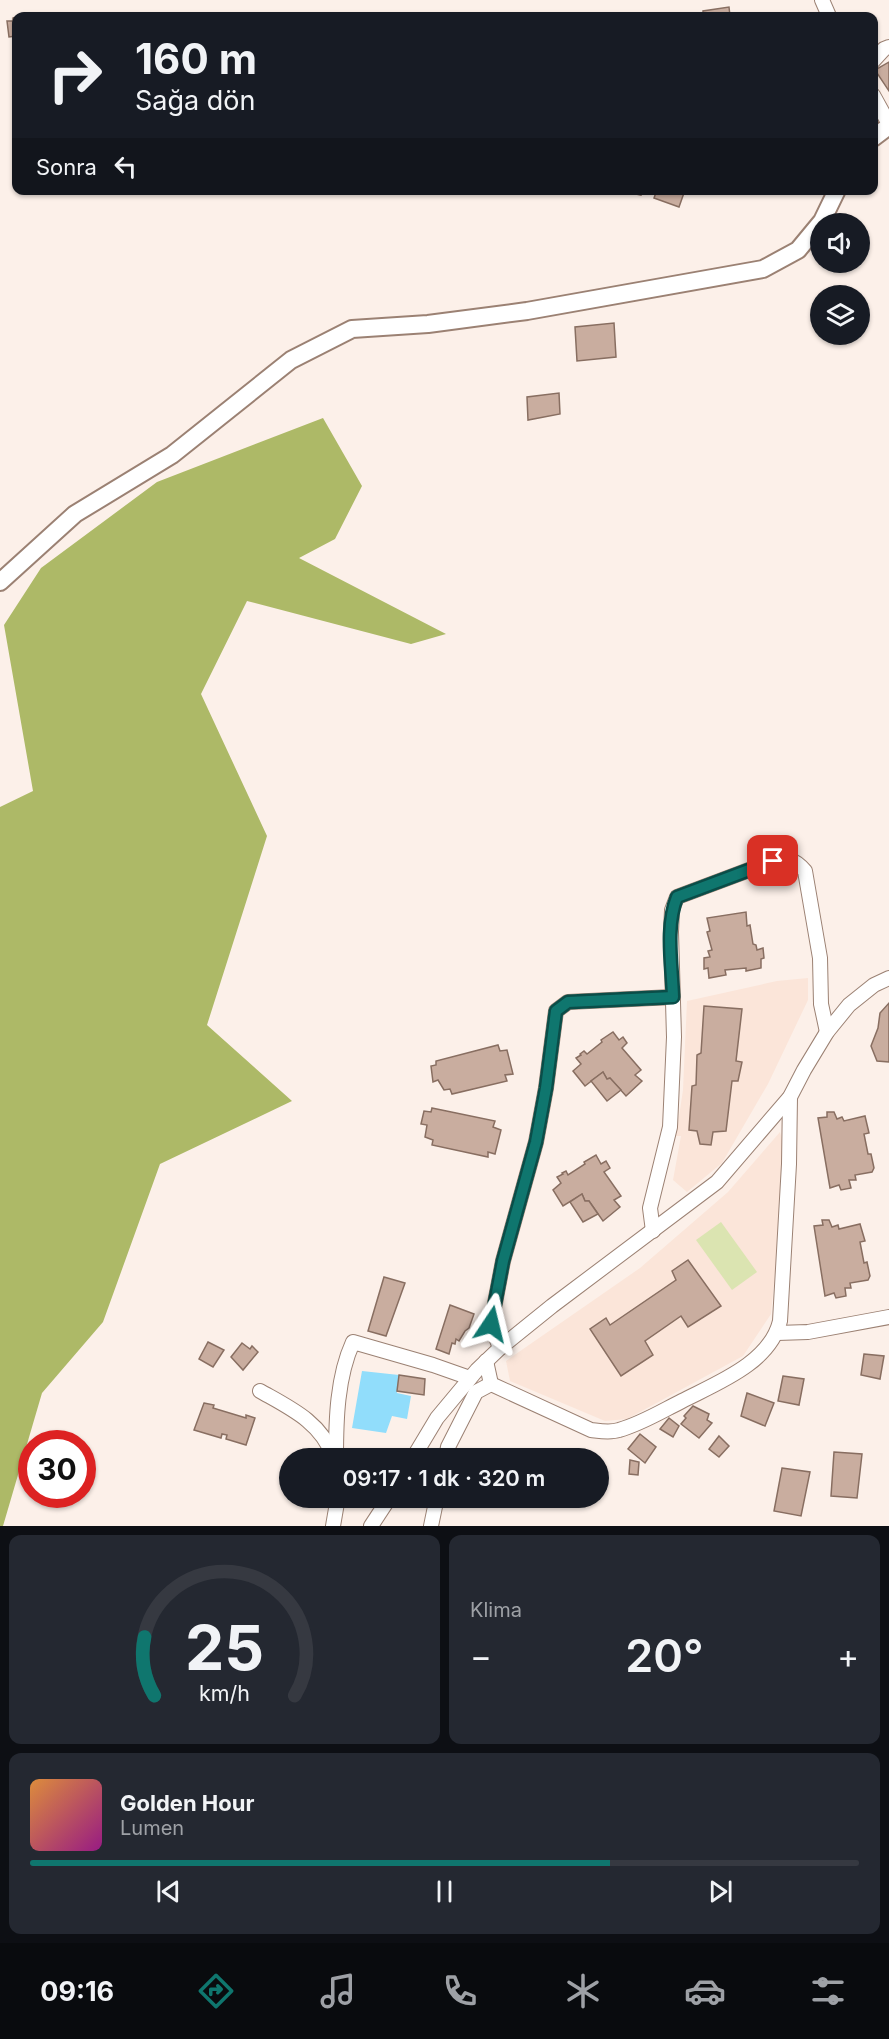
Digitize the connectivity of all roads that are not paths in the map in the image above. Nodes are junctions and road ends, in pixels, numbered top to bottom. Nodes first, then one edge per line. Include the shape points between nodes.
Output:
1 (878, 104) edge
2 (889, 125) edge
3 (835, 195) edge
4 (0, 582) edge
5 (889, 978) edge
6 (673, 997) junction
7 (827, 1032) junction
8 (790, 1097) junction
9 (653, 1231) junction
10 (889, 1317) edge
11 (777, 1333) junction
12 (500, 1348) junction
13 (486, 1360) junction
14 (470, 1378) junction
15 (491, 1384) junction
16 (260, 1391) dead end
17 (331, 1448) edge
18 (335, 1448) edge
19 (419, 1448) edge
20 (448, 1448) edge
21 (336, 1508) edge
22 (383, 1508) edge
23 (435, 1508) edge
24 (333, 1526) edge
25 (371, 1526) edge
26 (431, 1526) edge

1 - 2 street
3 - 4 street via 822,221 798,250 763,269 527,311 352,329 291,360 172,455 75,514
5 - 7 street via 849,1005
6 - 7 street via 671,932 677,897 773,861 789,859 805,872 820,958 821,1004
6 - 9 street via 670,1127 650,1208
6 - 12 street via 568,1002 556,1011 536,1142 503,1261 491,1324
7 - 8 street
8 - 9 street via 717,1182
8 - 11 street
9 - 12 street
10 - 11 street via 808,1332
11 - 15 street via 737,1372 618,1431 591,1430
12 - 13 street
13 - 14 street
13 - 15 street
14 - 18 street via 353,1342 345,1360
14 - 19 street via 437,1418
15 - 20 street via 476,1392
16 - 17 street via 308,1419
21 - 24 street
22 - 25 street
23 - 26 street

